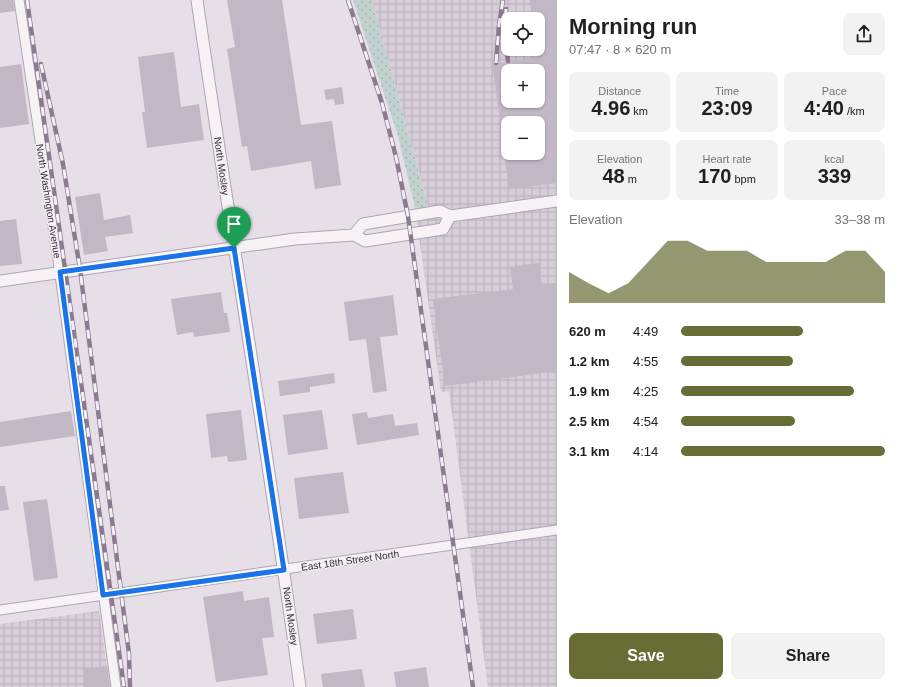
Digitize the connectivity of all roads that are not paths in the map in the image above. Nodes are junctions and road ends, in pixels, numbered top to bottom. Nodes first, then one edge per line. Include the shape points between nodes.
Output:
1 (19, 0) edge
2 (197, 0) edge
3 (557, 201) edge
4 (450, 216) junction
5 (354, 235) junction
6 (234, 248) junction
7 (60, 272) junction
8 (0, 281) edge
9 (557, 530) edge
10 (284, 570) junction
11 (103, 595) junction
12 (0, 610) edge
13 (116, 687) edge
14 (300, 687) edge

1 - 7 street, North Washington Avenue
2 - 6 street, North Mosley
3 - 4 street
4 - 5 street via 440,211 363,224
4 - 5 street via 443,229 433,231 365,241
5 - 6 street via 295,239
6 - 7 street
6 - 10 street, North Mosley
7 - 8 street
7 - 11 street, North Washington Avenue
9 - 10 street, East 18th Street North
10 - 11 street, East 18th Street North
10 - 14 street, North Mosley
11 - 12 street, East 18th Street North
11 - 13 street, North Washington Avenue

